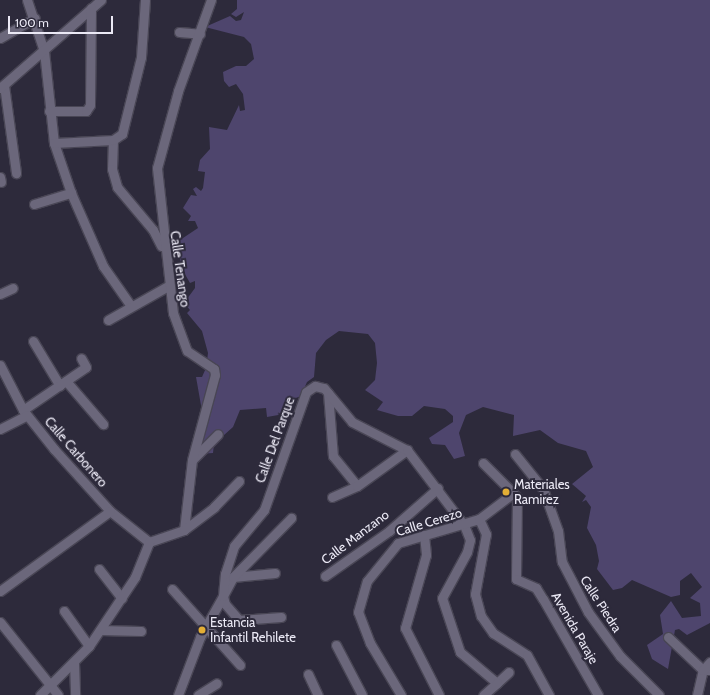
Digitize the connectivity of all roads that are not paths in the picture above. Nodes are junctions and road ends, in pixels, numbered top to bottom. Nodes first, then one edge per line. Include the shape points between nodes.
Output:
1 (27, 0) edge
2 (101, 0) edge
3 (145, 0) edge
4 (211, 0) edge
5 (91, 8) junction
6 (35, 18) junction
7 (179, 32) dead end
8 (200, 34) junction
9 (0, 38) edge
10 (44, 51) junction
11 (2, 86) edge
12 (49, 111) junction
13 (113, 140) junction
14 (54, 143) junction
15 (16, 173) dead end
16 (71, 193) junction
17 (34, 204) dead end
18 (167, 264) junction
19 (168, 286) junction
20 (13, 288) dead end
21 (0, 294) edge
22 (131, 306) junction
23 (108, 320) dead end
24 (33, 341) dead end
25 (81, 358) dead end
26 (0, 365) edge
27 (63, 383) junction
28 (328, 392) junction
29 (25, 413) junction
30 (103, 424) dead end
31 (0, 429) edge
32 (218, 434) dead end
33 (407, 450) junction
34 (515, 454) dead end
35 (192, 460) junction
36 (483, 463) dead end
37 (239, 481) dead end
38 (357, 486) junction
39 (438, 488) junction
40 (512, 494) junction
41 (332, 497) dead end
42 (110, 511) junction
43 (291, 518) dead end
44 (479, 519) junction
45 (464, 526) junction
46 (184, 530) junction
47 (424, 535) junction
48 (149, 542) junction
49 (99, 568) dead end
50 (275, 573) dead end
51 (325, 576) dead end
52 (233, 577) junction
53 (172, 589) dead end
54 (0, 591) edge
55 (122, 598) junction
56 (224, 600) junction
57 (64, 611) dead end
58 (281, 617) dead end
59 (0, 622) edge
60 (207, 624) junction
61 (100, 630) junction
62 (141, 631) dead end
63 (668, 637) dead end
64 (336, 645) dead end
65 (89, 646) junction
66 (74, 662) junction
67 (710, 662) edge
68 (240, 665) dead end
69 (707, 670) edge
70 (509, 672) dead end
71 (308, 674) dead end
72 (217, 683) dead end
73 (497, 683) junction
74 (51, 685) junction
75 (40, 695) edge
76 (58, 695) edge
77 (75, 695) edge
78 (178, 695) edge
79 (198, 695) edge
80 (318, 695) edge
81 (362, 695) edge
82 (401, 695) edge
83 (439, 695) edge
84 (483, 695) edge
85 (548, 695) edge
86 (598, 695) edge
87 (659, 695) edge
88 (697, 695) edge

1 - 6 street
2 - 5 street
3 - 13 street via 141,57 122,134
4 - 8 street, Calle Tenango
5 - 10 street
5 - 12 street via 90,105 86,111
6 - 9 street
6 - 10 street
7 - 8 street
8 - 18 street, Calle Tenango via 186,66 157,168
10 - 11 street
10 - 12 street
11 - 15 street
12 - 14 street
13 - 14 street
13 - 18 street via 112,169 128,204 153,230
14 - 16 street
16 - 17 street
16 - 22 street via 103,266
18 - 19 street, Calle Tenango
19 - 22 street
19 - 35 street, Calle Tenango via 187,351 214,369 212,395
20 - 21 street
22 - 23 street
24 - 27 street
25 - 27 street via 86,367
26 - 29 street, Calle Carbonero
27 - 29 street
27 - 30 street
28 - 33 street via 352,422
28 - 38 street via 333,456
28 - 56 street, Calle Del Parque via 315,386 306,392 267,502 234,546 225,574
29 - 31 street
29 - 42 street, Calle Carbonero
32 - 35 street
33 - 38 street
33 - 39 street
34 - 87 street, Calle Piedra via 543,489 558,531 562,562 579,597 620,656
35 - 46 street, Calle Tenango
36 - 40 street
37 - 46 street via 214,507
38 - 41 street
39 - 45 street
39 - 51 street, Calle Manzano via 389,531
40 - 44 street, Calle Cerezo
40 - 86 street, Avenida Paraje via 517,497 519,507 514,552 516,579 536,588 544,598
42 - 48 street, Calle Carbonero
42 - 54 street
43 - 52 street
44 - 45 street, Calle Cerezo
44 - 85 street via 486,534 475,594 481,616 493,633 527,655
45 - 47 street, Calle Cerezo
45 - 73 street via 470,540 467,552 444,589 443,606 460,652
46 - 48 street
47 - 82 street, Calle Cerezo via 398,543 389,551 360,596 358,612 370,643
47 - 83 street via 426,555 405,628
48 - 55 street
49 - 55 street
50 - 52 street
52 - 56 street
53 - 60 street
55 - 61 street
56 - 58 street via 238,620
56 - 60 street
57 - 65 street
59 - 74 street
60 - 68 street
60 - 78 street
61 - 62 street
61 - 65 street
63 - 69 street
64 - 81 street
65 - 66 street
66 - 74 street
66 - 77 street
67 - 69 street
69 - 88 street
70 - 73 street
71 - 80 street
72 - 79 street
73 - 84 street
74 - 75 street
74 - 76 street

